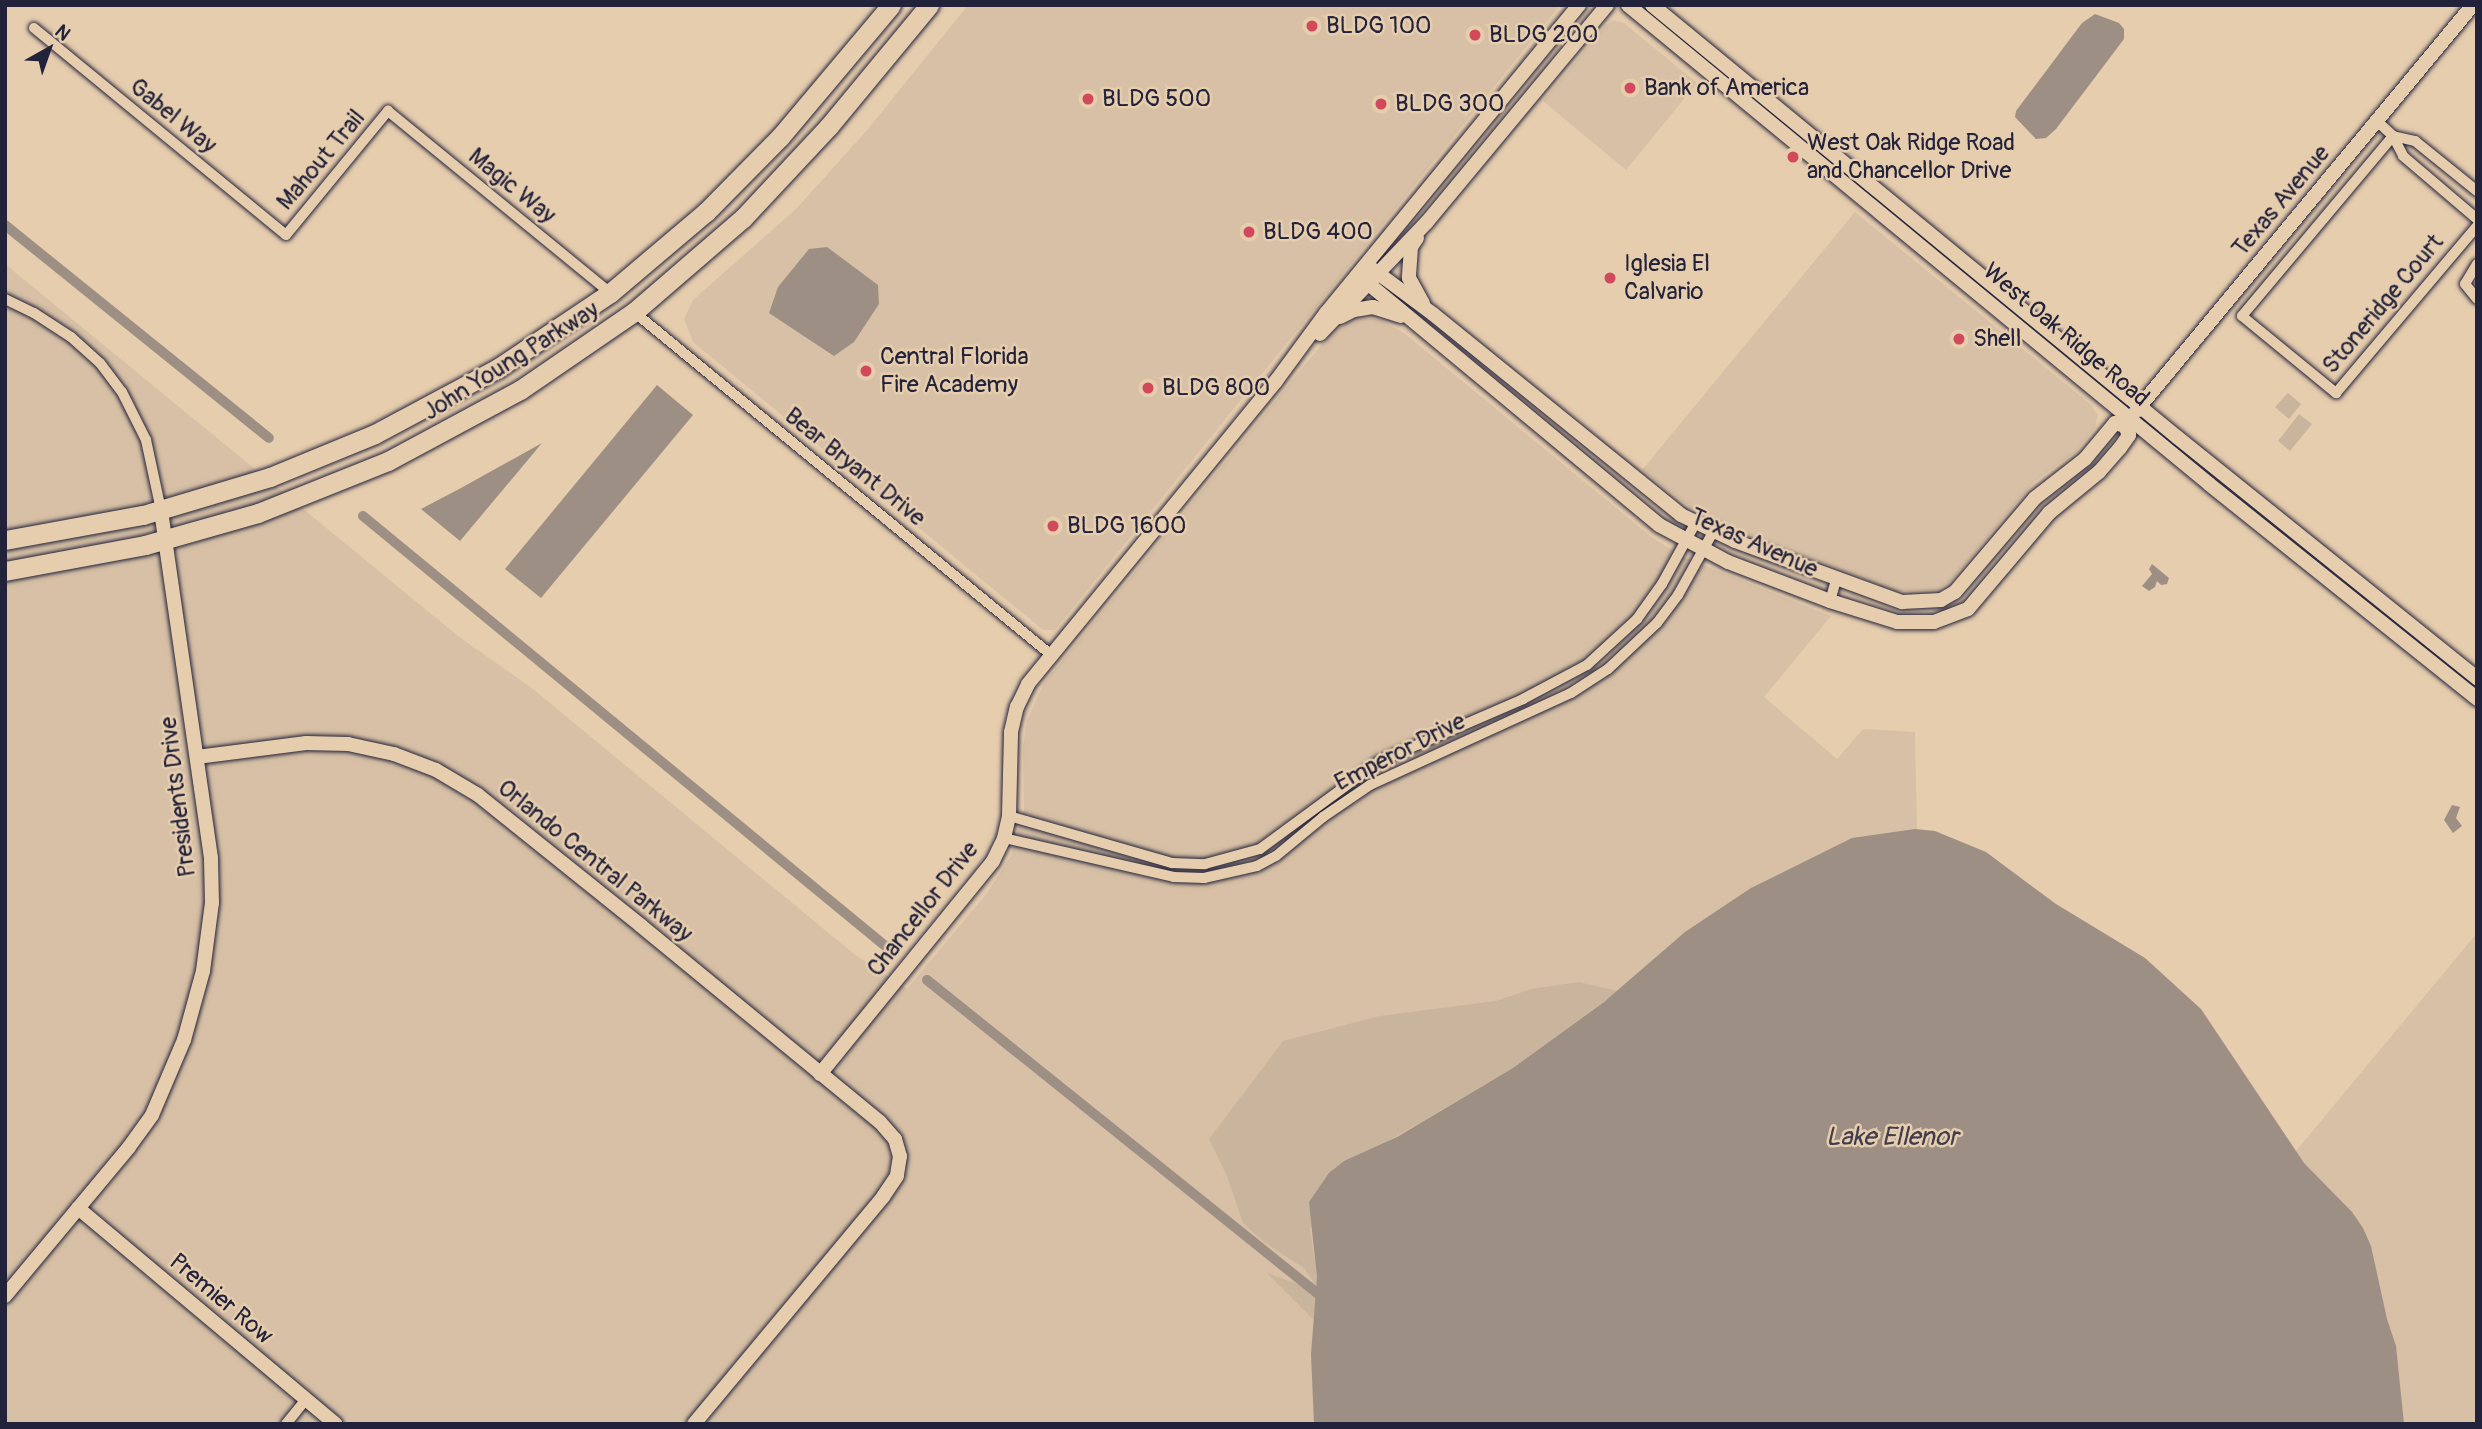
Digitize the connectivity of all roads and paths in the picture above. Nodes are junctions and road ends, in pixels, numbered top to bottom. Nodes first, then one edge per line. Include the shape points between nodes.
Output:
1 (891, 5) edge
2 (929, 5) edge
3 (1579, 5) edge
4 (1607, 5) edge
5 (1628, 5) edge
6 (1652, 5) edge
7 (2473, 5) edge
8 (34, 28) dead end
9 (388, 111) joint
10 (2377, 121) junction
11 (2393, 136) junction
12 (2477, 191) edge
13 (1885, 216) junction
14 (2477, 219) edge
15 (1427, 222) junction
16 (1922, 225) junction
17 (2477, 226) edge
18 (286, 235) joint
19 (657, 255) junction
20 (2477, 264) edge
21 (1368, 274) junction
22 (610, 293) junction
23 (5, 299) edge
24 (2477, 299) edge
25 (634, 312) junction
26 (1433, 314) junction
27 (1334, 319) junction
28 (1415, 322) junction
29 (582, 350) junction
30 (1276, 381) junction
31 (2140, 406) junction
32 (2128, 422) junction
33 (2085, 459) junction
34 (2099, 472) junction
35 (1652, 494) junction
36 (1639, 509) junction
37 (2025, 509) junction
38 (161, 510) junction
39 (2250, 514) junction
40 (2040, 523) junction
41 (1695, 524) junction
42 (1713, 532) junction
43 (5, 540) edge
44 (164, 540) junction
45 (1687, 541) junction
46 (2314, 547) junction
47 (1705, 551) junction
48 (5, 571) edge
49 (1970, 578) junction
50 (1836, 580) junction
51 (1985, 591) junction
52 (1830, 601) junction
53 (1902, 602) junction
54 (1897, 622) junction
55 (1050, 654) junction
56 (2430, 661) junction
57 (2477, 678) edge
58 (2477, 699) edge
59 (197, 757) junction
60 (1009, 816) junction
61 (1004, 838) junction
62 (820, 1074) junction
63 (78, 1208) junction
64 (5, 1296) edge
65 (306, 1399) junction
66 (285, 1424) edge
67 (335, 1424) edge
68 (695, 1424) edge

1 - 19 highway, John Young Parkway via 757,162
2 - 25 highway, John Young Parkway via 769,192 708,251
3 - 21 street, Chancellor Drive
4 - 15 street, Chancellor Drive
5 - 13 street, West Oak Ridge Road
6 - 16 street, West Oak Ridge Road
7 - 10 street, Texas Avenue
8 - 18 street, Gabel Way
9 - 18 street, Mahout Trail
9 - 22 street, Magic Way
10 - 11 street
10 - 31 street, Texas Avenue
11 - 12 street via 2415,141
11 - 14 street via 2403,156
11 - 17 street, Stoneridge Court via 2242,316 2336,393
13 - 16 street via 1896,215 1912,228
13 - 32 street, West Oak Ridge Road
15 - 21 street, Chancellor Drive
15 - 26 street via 1411,247 1409,278
16 - 31 street, West Oak Ridge Road
19 - 22 highway, John Young Parkway
19 - 25 highway via 640,284
20 - 24 street via 2465,284
21 - 26 street, Texas Avenue
21 - 27 street, Chancellor Drive
21 - 28 street, Texas Avenue
21 - 30 street, Chancellor Drive
22 - 29 highway via 601,322
22 - 38 highway, John Young Parkway via 529,349 405,419 283,472
23 - 38 street, Presidents Drive via 71,337 100,363 143,433
25 - 29 highway, John Young Parkway
25 - 55 street, Bear Bryant Drive
26 - 35 street, Texas Avenue
27 - 28 street via 1373,307
27 - 30 street, Chancellor Drive
28 - 36 street, Texas Avenue
29 - 44 highway, John Young Parkway via 497,404 388,461 258,513
30 - 55 street, Chancellor Drive
31 - 32 street, Texas Avenue
31 - 46 street, West Oak Ridge Road
32 - 33 street, Texas Avenue via 2115,423
32 - 34 street, Texas Avenue via 2129,435
32 - 39 street, West Oak Ridge Road
33 - 34 street
33 - 37 street, Texas Avenue via 2053,481
34 - 40 street, Texas Avenue
35 - 36 street
35 - 41 street, Texas Avenue
36 - 45 street, Texas Avenue
37 - 40 street
37 - 49 street, Texas Avenue
38 - 43 highway, John Young Parkway
38 - 44 street, Presidents Drive
39 - 46 street via 2263,516 2305,550
39 - 56 street, West Oak Ridge Road
40 - 51 street, Texas Avenue
41 - 42 street, Texas Avenue
41 - 45 street, Emperor Drive
42 - 47 street, Emperor Drive
42 - 50 street, Texas Avenue
44 - 48 highway, John Young Parkway
44 - 59 street, Presidents Drive
45 - 47 street, Texas Avenue
45 - 60 street, Emperor Drive via 1637,619 1587,665 1524,699 1380,761 1261,849 1205,864 1172,863
46 - 57 street, West Oak Ridge Road
47 - 52 street, Texas Avenue
47 - 61 street, Emperor Drive via 1657,623 1608,668 1561,698 1370,785 1257,866 1204,878 1174,877
49 - 51 street
49 - 53 street, Texas Avenue via 1941,600
50 - 52 street
50 - 53 street, Texas Avenue
51 - 54 street, Texas Avenue via 1953,617
52 - 54 street, Texas Avenue
53 - 54 street
55 - 60 street, Chancellor Drive via 1017,707 1011,732
56 - 57 street via 2443,664 2470,684
56 - 58 street, West Oak Ridge Road
59 - 62 street, Orlando Central Parkway via 306,743 348,744 436,770 478,795
59 - 63 street, Presidents Drive via 211,858 212,903 197,997 152,1115
60 - 61 street, Chancellor Drive
61 - 62 street, Chancellor Drive via 975,886
62 - 68 street, Orlando Central Parkway via 895,1139 900,1156 897,1176
63 - 64 street, Presidents Drive
63 - 65 street, Premier Row
65 - 66 street
65 - 67 street, Premier Row

